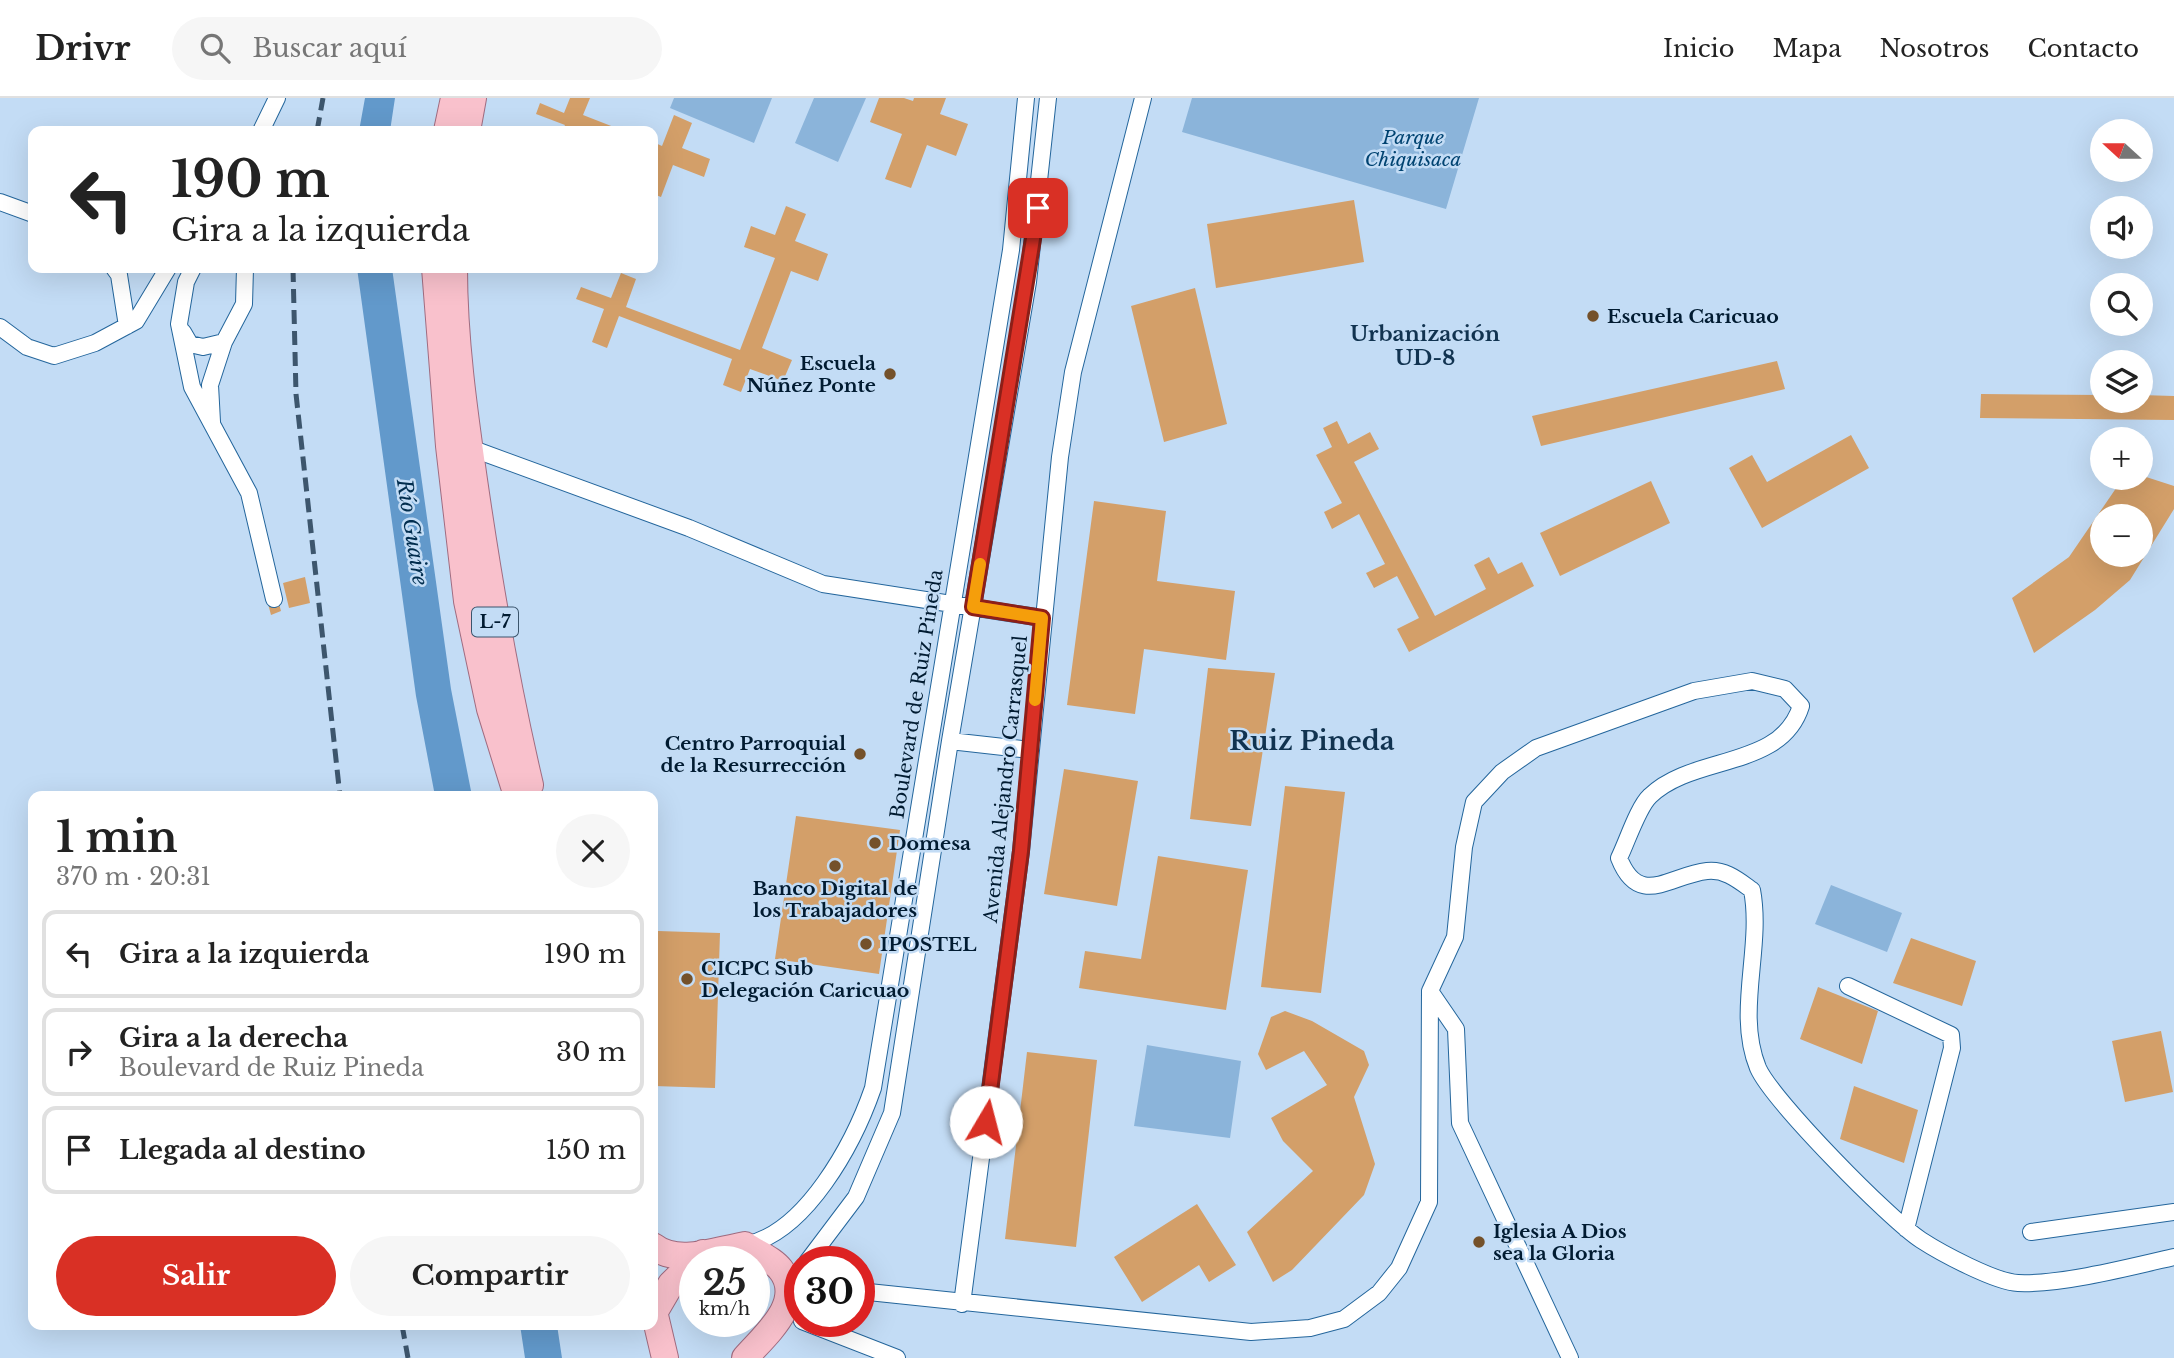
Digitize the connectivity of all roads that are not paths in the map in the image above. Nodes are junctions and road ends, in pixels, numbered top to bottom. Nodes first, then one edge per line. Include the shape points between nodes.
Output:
1 (277, 98) edge
2 (454, 98) edge
3 (473, 98) edge
4 (1026, 98) edge
5 (1048, 98) edge
6 (1143, 98) edge
7 (263, 126) edge
8 (448, 126) edge
9 (468, 126) edge
10 (0, 202) edge
11 (28, 212) edge
12 (118, 273) edge
13 (165, 273) edge
14 (190, 273) edge
15 (246, 273) edge
16 (436, 273) edge
17 (454, 273) edge
18 (179, 324) junction
19 (127, 326) junction
20 (0, 327) edge
21 (223, 342) junction
22 (213, 428) junction
23 (459, 446) junction
24 (274, 599) dead end
25 (951, 605) junction
26 (973, 607) junction
27 (1042, 618) junction
28 (950, 741) junction
29 (1030, 750) junction
30 (515, 791) edge
31 (531, 791) edge
32 (1848, 986) dead end
33 (1430, 991) junction
34 (2174, 1212) edge
35 (1906, 1229) junction
36 (2031, 1232) dead end
37 (744, 1245) junction
38 (739, 1246) edge
39 (819, 1246) edge
40 (658, 1250) edge
41 (679, 1256) edge
42 (2174, 1257) edge
43 (784, 1271) edge
44 (679, 1276) edge
45 (875, 1293) edge
46 (658, 1303) edge
47 (961, 1304) junction
48 (784, 1328) edge
49 (658, 1330) edge
50 (842, 1337) edge
51 (665, 1358) edge
52 (745, 1358) edge
53 (897, 1358) edge
54 (1570, 1358) edge

1 - 7 street
2 - 8 main road
3 - 9 main road
4 - 25 street, Boulevard de Ruiz Pineda via 1012,250
5 - 26 street via 1028,282
6 - 27 street, Avenida Alejandro Carrasquel via 1073,372
10 - 11 street
12 - 19 street
13 - 19 street via 148,306
14 - 18 street
15 - 21 street via 244,304
16 - 23 main road, L-7
17 - 23 main road, L-7
18 - 21 street via 190,344 203,347
18 - 22 street via 192,387
19 - 20 street via 96,343 54,356 27,347
21 - 22 street via 210,385
22 - 24 street via 249,493
23 - 25 street via 689,528 824,584
23 - 30 main road, L-7 via 474,639
23 - 31 main road, L-7
25 - 26 street
25 - 37 street, Boulevard de Ruiz Pineda via 873,1088 853,1134 817,1192 778,1231 762,1242
26 - 27 street
26 - 28 street
27 - 29 street, Avenida Alejandro Carrasquel
28 - 29 street
28 - 39 street via 892,1113 856,1197
29 - 47 street, Avenida Alejandro Carrasquel
32 - 35 street via 1951,1035 1952,1048
33 - 35 street via 1455,937 1464,846 1474,802 1502,772 1536,748 1695,691 1752,681 1784,689 1801,706 1796,722 1775,744 1678,777 1649,797 1619,858 1626,876 1639,885 1657,886 1708,871 1730,874 1752,890 1757,914 1749,1029 1758,1068 1777,1097
33 - 47 street via 1429,1202 1399,1268 1379,1293 1344,1319 1310,1328 1251,1332
33 - 54 street via 1456,1029 1460,1123
34 - 36 street
35 - 42 street via 1922,1241 2015,1283
37 - 38 main road
37 - 43 main road
40 - 41 main road
44 - 46 main road
45 - 47 street
48 - 52 main road
49 - 51 main road
50 - 53 street

